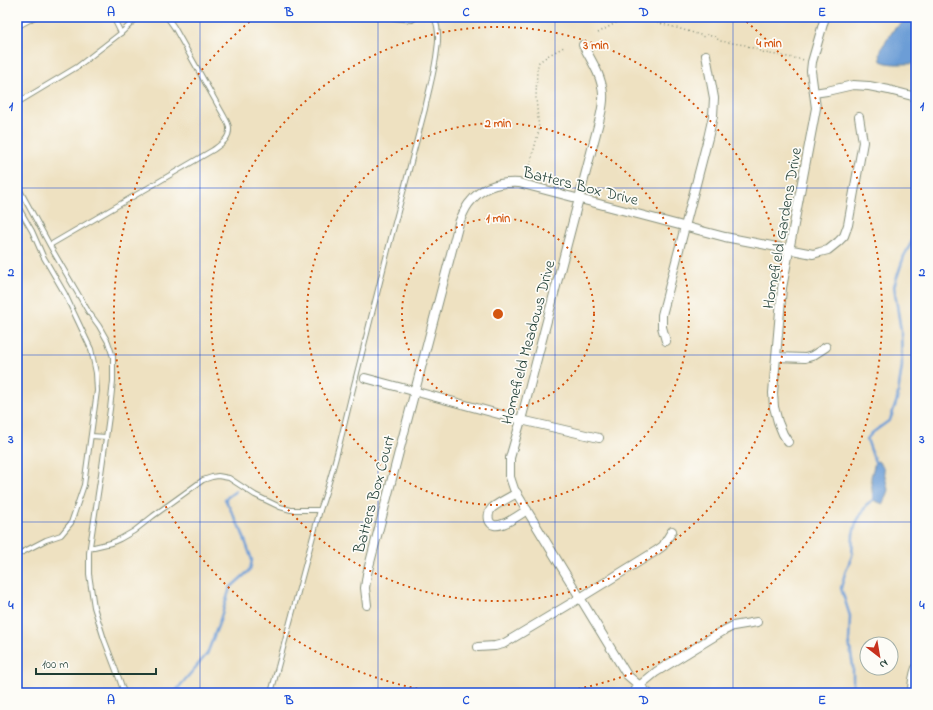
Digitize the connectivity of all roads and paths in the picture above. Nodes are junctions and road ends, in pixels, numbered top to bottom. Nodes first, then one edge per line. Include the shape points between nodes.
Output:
1 (35, 17) edge
2 (113, 17) edge
3 (138, 17) edge
4 (168, 17) edge
5 (386, 17) edge
6 (416, 17) edge
7 (434, 17) edge
8 (825, 17) edge
9 (17, 27) edge
10 (121, 32) junction
11 (598, 33) dead end
12 (583, 44) dead end
13 (564, 47) dead end
14 (706, 55) dead end
15 (806, 60) dead end
16 (814, 93) junction
17 (916, 97) edge
18 (17, 102) edge
19 (859, 117) dead end
20 (17, 185) edge
21 (528, 185) junction
22 (579, 198) junction
23 (17, 205) edge
24 (685, 227) junction
25 (50, 245) junction
26 (789, 250) junction
27 (666, 341) dead end
28 (826, 347) dead end
29 (776, 357) junction
30 (365, 378) dead end
31 (415, 392) junction
32 (521, 420) junction
33 (91, 436) junction
34 (106, 437) junction
35 (599, 438) dead end
36 (788, 442) dead end
37 (517, 493) junction
38 (320, 510) junction
39 (527, 510) junction
40 (672, 530) dead end
41 (90, 547) junction
42 (17, 555) edge
43 (580, 598) junction
44 (367, 605) dead end
45 (756, 622) dead end
46 (478, 647) dead end
47 (916, 668) edge
48 (639, 686) junction
49 (124, 693) edge
50 (271, 693) edge
51 (633, 693) edge
52 (648, 693) edge
53 (912, 693) edge

1 - 9 lane
2 - 10 lane
3 - 10 lane
4 - 25 lane via 224,116 229,128 228,136 213,150
5 - 6 lane via 412,20
7 - 38 lane via 438,35 433,74 342,436
8 - 16 street, Homefield Gardens Drive via 812,62
10 - 18 lane via 77,67
11 - 15 path via 628,17 639,17 702,37 707,35 720,41
12 - 22 street, Homefield Meadows Drive via 601,80 603,105
13 - 21 path via 539,62 536,69 539,130 530,161
14 - 24 street via 714,98 713,116
16 - 17 street via 853,85 869,86
16 - 26 street, Homefield Gardens Drive via 816,108
19 - 26 street, Batters Box Drive via 862,150 844,236 828,250 813,254
20 - 25 lane
21 - 22 street, Batters Box Drive
21 - 31 street, Batters Box Drive via 508,182 494,185 471,200 464,210
22 - 24 street, Batters Box Drive
22 - 32 street, Homefield Meadows Drive
23 - 33 lane via 65,294 91,349 97,391
24 - 26 street, Batters Box Drive
24 - 27 street via 662,315
25 - 34 lane via 108,342 113,357
26 - 29 street, Homefield Gardens Drive via 782,288
28 - 29 street via 805,358
29 - 36 street, Homefield Gardens Drive via 774,407
30 - 31 street
31 - 32 street
31 - 44 street, Batters Box Court via 367,574
32 - 35 street
32 - 37 street, Homefield Meadows Drive via 510,458 510,476
33 - 34 lane
33 - 42 lane via 84,485 71,523 61,535
34 - 41 lane
37 - 39 street, Homefield Meadows Drive
37 - 39 street via 492,508 488,514 489,520 496,526 502,525
38 - 41 lane via 291,510 280,507 229,478 218,476 204,480 120,539
38 - 50 lane
39 - 43 street, Homefield Meadows Drive
40 - 43 street via 663,546
41 - 49 lane via 89,574 94,607
43 - 46 street via 503,644
43 - 48 street, Homefield Meadows Drive via 627,675
45 - 48 street via 733,626 723,631 656,672
47 - 53 street
48 - 51 street
48 - 52 street, Homefield Meadows Drive

